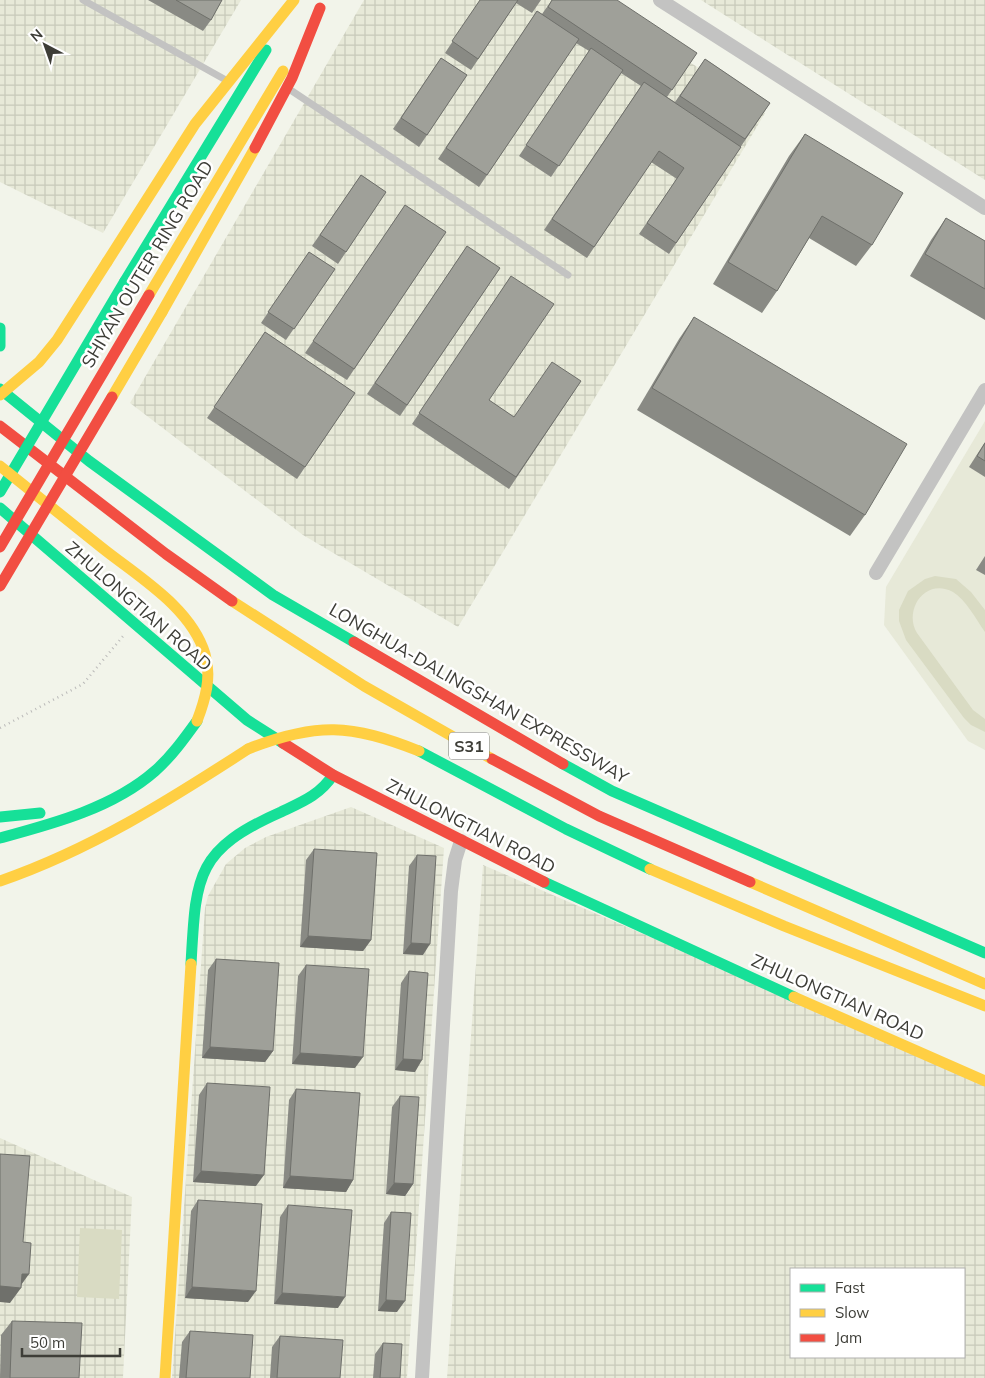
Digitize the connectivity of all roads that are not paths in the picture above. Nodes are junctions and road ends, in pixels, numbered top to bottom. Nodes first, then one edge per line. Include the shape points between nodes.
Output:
1 (83, 0) edge
2 (295, 0) edge
3 (660, 0) edge
4 (322, 4) edge
5 (229, 82) junction
6 (287, 88) junction
7 (985, 208) edge
8 (568, 275) dead end
9 (0, 328) edge
10 (0, 346) edge
11 (0, 389) edge
12 (985, 390) edge
13 (0, 395) edge
14 (0, 426) edge
15 (0, 466) edge
16 (0, 492) edge
17 (0, 508) edge
18 (0, 547) edge
19 (876, 574) dead end
20 (0, 586) edge
21 (333, 775) junction
22 (196, 783) junction
23 (136, 805) dead end
24 (95, 806) junction
25 (0, 816) edge
26 (0, 838) edge
27 (461, 841) junction
28 (0, 881) edge
29 (985, 953) edge
30 (985, 984) edge
31 (985, 1006) edge
32 (985, 1081) edge
33 (165, 1378) edge
34 (422, 1378) edge

1 - 5 lane
2 - 5 main road
2 - 16 main road, SHIYAN OUTER RING ROAD, bridge
3 - 7 street
4 - 6 main road
4 - 18 main road, SHIYAN OUTER RING ROAD, bridge
5 - 13 main road, bridge via 194,124 57,340 39,362
6 - 8 lane
6 - 20 main road, bridge via 226,202
9 - 10 main road
11 - 29 main road, LONGHUA-DALINGSHAN EXPRESSWAY / S31 via 175,526 273,595 522,741 612,791
12 - 19 street
14 - 30 main road, S31 via 158,548 263,623 364,686 491,758 599,816
15 - 24 main road, bridge via 168,600 188,619 204,649 209,677 206,699 197,721 147,778
17 - 21 main road, ZHULONGTIAN ROAD via 247,720
21 - 27 main road, ZHULONGTIAN ROAD
21 - 33 main road via 319,795 254,823 226,840 204,868 198,883
22 - 23 main road
22 - 28 main road via 77,853
22 - 31 main road, bridge via 248,749 276,736 323,727 383,735 585,839 674,880
24 - 25 main road via 6,818
24 - 26 main road
27 - 32 main road, ZHULONGTIAN ROAD via 816,1007
27 - 34 street via 451,891

